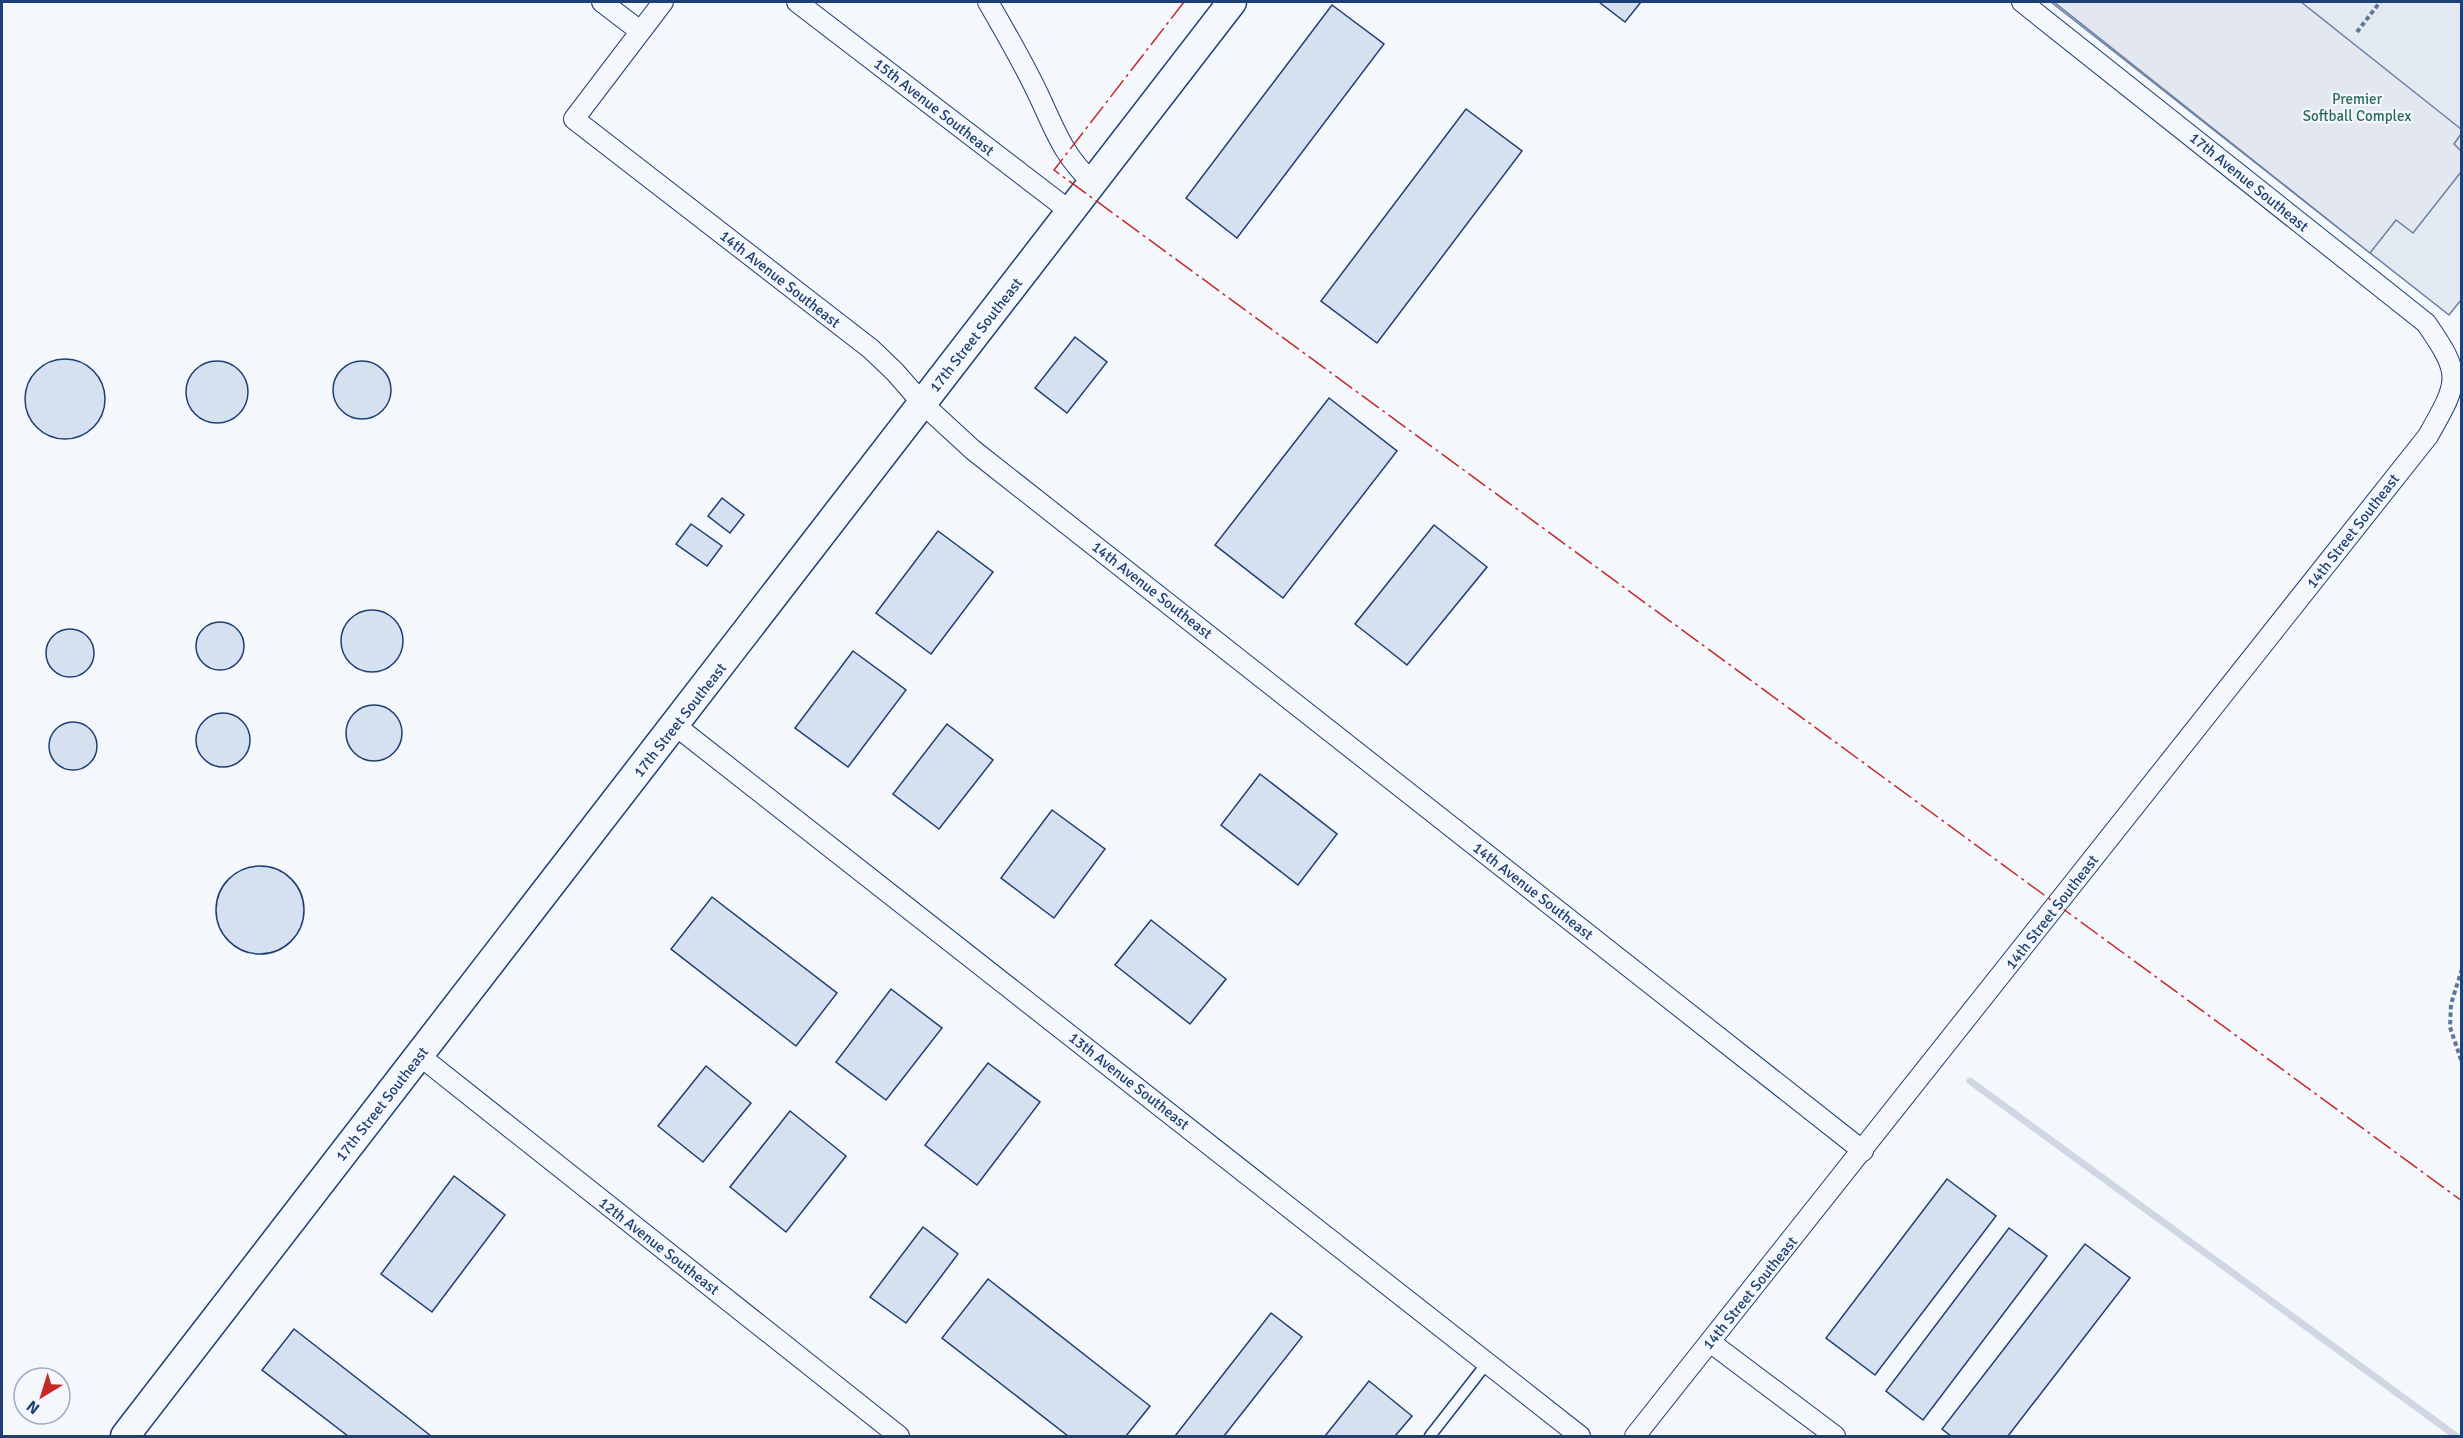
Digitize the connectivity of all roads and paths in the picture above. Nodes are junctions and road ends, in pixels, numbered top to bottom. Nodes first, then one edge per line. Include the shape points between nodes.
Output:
1 (602, 2) edge
2 (663, 2) edge
3 (797, 2) edge
4 (988, 2) edge
5 (1232, 2) edge
6 (2022, 2) edge
7 (2380, 2) edge
8 (640, 31) junction
9 (2357, 32) dead end
10 (1093, 183) junction
11 (1071, 212) junction
12 (2454, 379) joint
13 (922, 404) junction
14 (675, 726) junction
15 (2462, 969) edge
16 (420, 1056) junction
17 (2462, 1063) edge
18 (1863, 1151) junction
19 (1710, 1342) junction
20 (1487, 1363) junction
21 (125, 1437) edge
22 (899, 1437) edge
23 (1430, 1437) edge
24 (1580, 1437) edge
25 (1635, 1437) edge
26 (1835, 1437) edge

1 - 8 street
2 - 8 street
3 - 11 street, 15th Avenue Southeast
4 - 10 street via 1060,142
5 - 10 street, 17th Street Southeast
6 - 12 street, 17th Avenue Southeast via 2426,323 2446,352
7 - 9 path
8 - 13 street, 14th Avenue Southeast via 573,119 871,349
10 - 11 street, 17th Street Southeast
11 - 13 street, 17th Street Southeast
12 - 18 street, 14th Street Southeast via 2447,402 2428,436
13 - 14 street, 17th Street Southeast
13 - 18 street, 14th Avenue Southeast via 973,450
14 - 16 street, 17th Street Southeast
14 - 20 street, 13th Avenue Southeast
15 - 17 path via 2451,1004 2450,1027
16 - 21 street, 17th Street Southeast
16 - 22 street, 12th Avenue Southeast
18 - 19 street, 14th Street Southeast
19 - 25 street, 14th Street Southeast
19 - 26 street
20 - 23 lane
20 - 24 street, 13th Avenue Southeast

